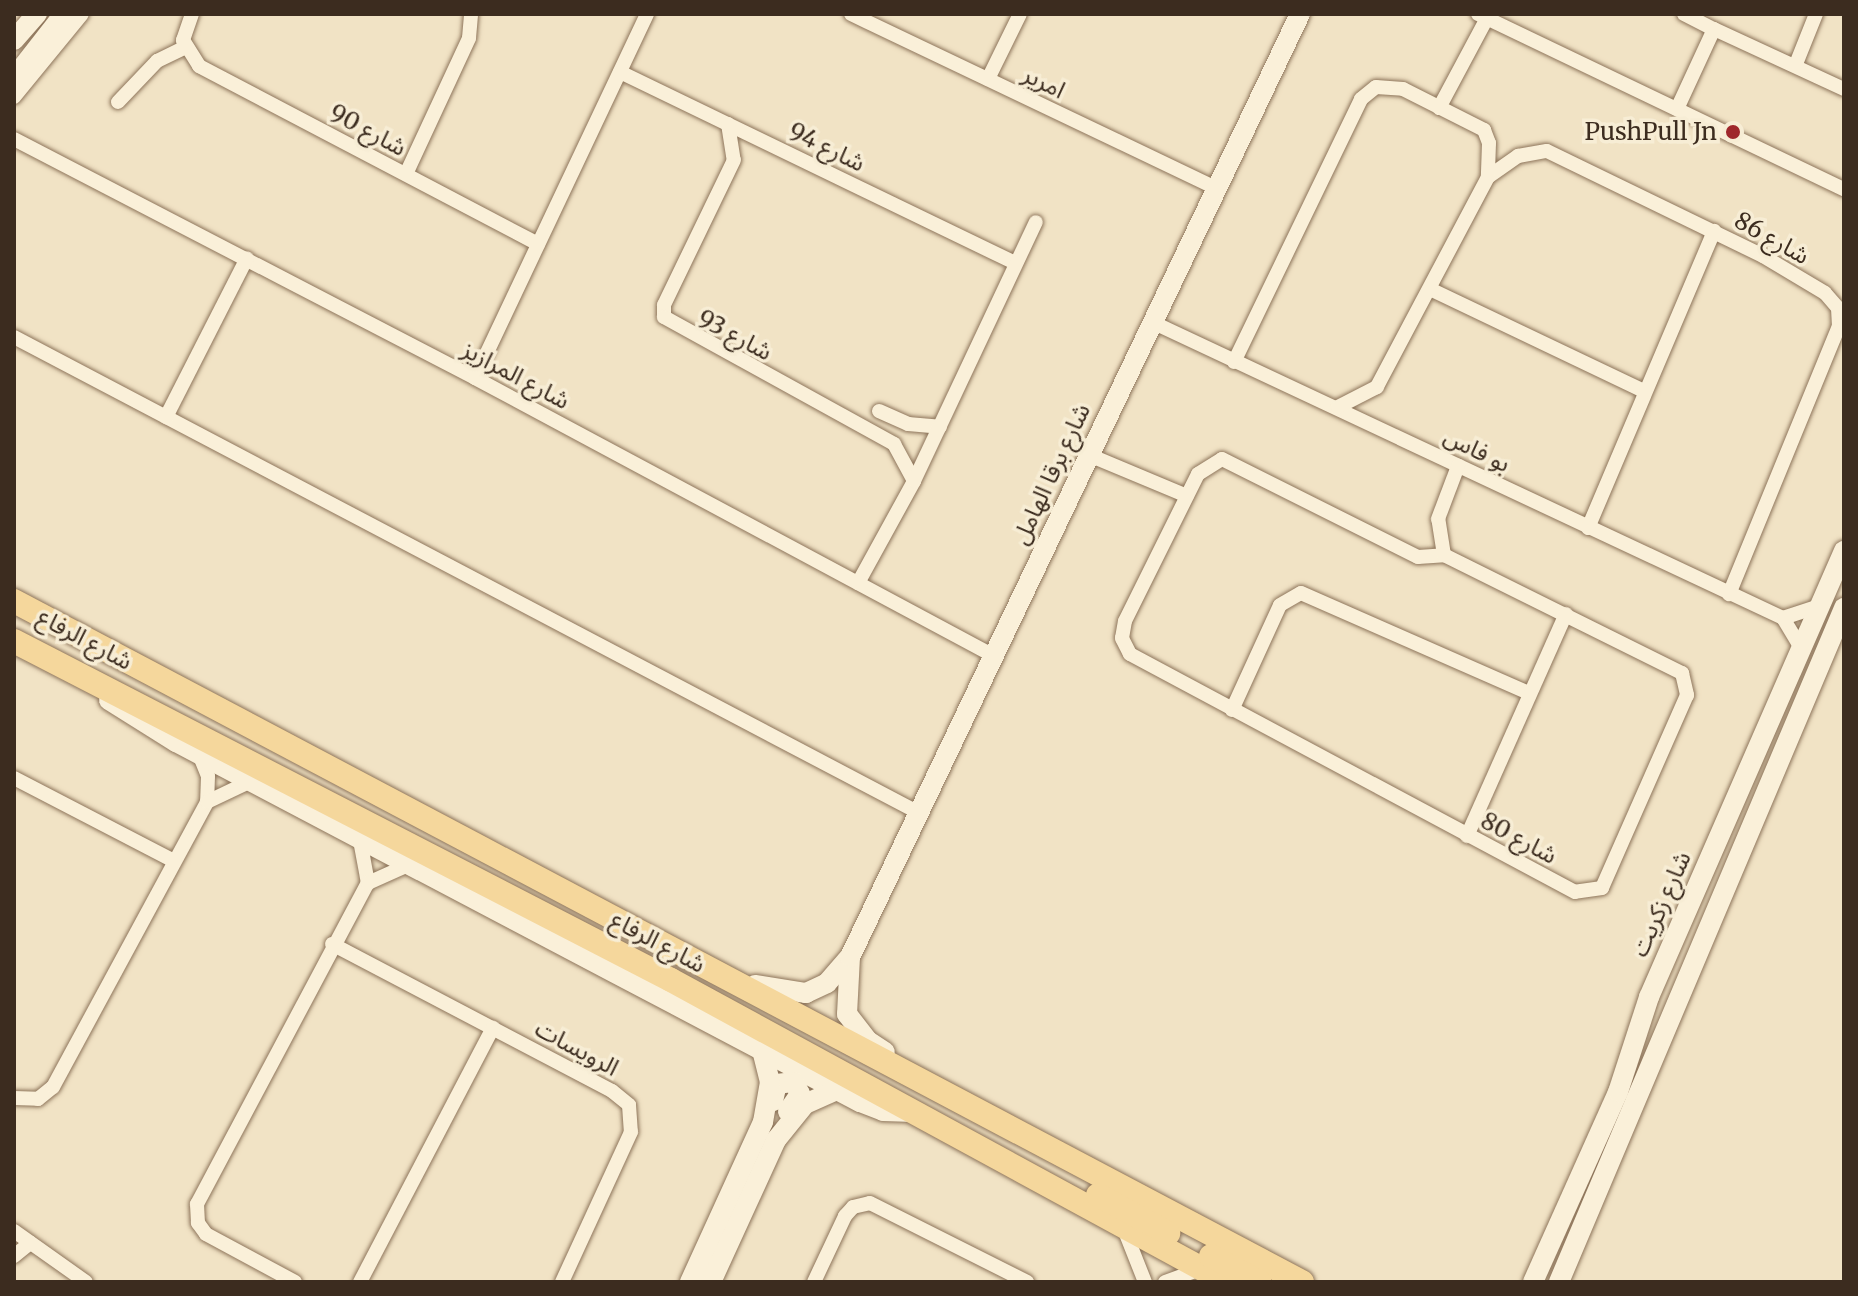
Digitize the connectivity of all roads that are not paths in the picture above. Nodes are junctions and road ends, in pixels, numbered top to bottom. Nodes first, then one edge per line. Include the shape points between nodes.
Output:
1 (37, 14) edge
2 (64, 14) edge
3 (82, 14) edge
4 (192, 14) edge
5 (471, 14) edge
6 (647, 14) edge
7 (851, 14) edge
8 (1020, 14) edge
9 (1300, 14) edge
10 (1684, 14) edge
11 (1816, 14) edge
12 (1482, 16) edge
13 (1714, 29) junction
14 (14, 40) edge
15 (184, 48) junction
16 (1796, 64) junction
17 (620, 72) junction
18 (14, 78) edge
19 (988, 79) junction
20 (1844, 89) edge
21 (14, 97) edge
22 (118, 102) dead end
23 (1439, 108) junction
24 (1677, 109) junction
25 (728, 124) junction
26 (14, 139) edge
27 (406, 174) junction
28 (1488, 177) junction
29 (1218, 189) junction
30 (1844, 189) edge
31 (1036, 222) dead end
32 (1714, 231) junction
33 (538, 244) junction
34 (247, 258) junction
35 (1015, 263) junction
36 (1432, 290) junction
37 (1152, 322) junction
38 (14, 337) edge
39 (1234, 362) junction
40 (475, 378) junction
41 (1644, 391) junction
42 (1338, 407) junction
43 (879, 411) dead end
44 (166, 417) junction
45 (940, 427) junction
46 (1089, 455) junction
47 (1458, 466) junction
48 (914, 481) junction
49 (1187, 496) junction
50 (1588, 528) junction
51 (1844, 551) edge
52 (1444, 555) junction
53 (858, 583) junction
54 (1729, 594) junction
55 (14, 601) edge
56 (1822, 605) junction
57 (1844, 608) edge
58 (1566, 614) junction
59 (1783, 618) junction
60 (14, 619) edge
61 (14, 641) edge
62 (1803, 651) junction
63 (994, 656) junction
64 (68, 668) junction
65 (169, 683) junction
66 (1529, 693) junction
67 (1232, 710) junction
68 (199, 754) junction
69 (14, 778) edge
70 (251, 781) junction
71 (207, 802) junction
72 (919, 813) junction
73 (1467, 836) junction
74 (360, 840) junction
75 (172, 860) junction
76 (408, 865) junction
77 (368, 883) junction
78 (332, 944) junction
79 (850, 957) junction
80 (724, 977) junction
81 (493, 1028) junction
82 (762, 1049) junction
83 (937, 1089) junction
84 (837, 1090) junction
85 (14, 1098) edge
86 (916, 1112) junction
87 (768, 1136) junction
88 (1009, 1165) junction
89 (1124, 1229) junction
90 (14, 1231) edge
91 (30, 1243) junction
92 (14, 1256) edge
93 (1201, 1269) junction
94 (86, 1282) edge
95 (295, 1282) edge
96 (360, 1282) edge
97 (562, 1282) edge
98 (690, 1282) edge
99 (711, 1282) edge
100 (814, 1282) edge
101 (1027, 1282) edge
102 (1145, 1282) edge
103 (1165, 1282) edge
104 (1226, 1282) edge
105 (1259, 1282) edge
106 (1302, 1282) edge
107 (1533, 1282) edge
108 (1559, 1282) edge

1 - 14 street
2 - 18 street
3 - 21 street
4 - 15 street via 183,33
5 - 27 street via 469,38
6 - 17 street
7 - 19 street, امرير
8 - 19 street
9 - 29 street, شارع برقا الهامل
10 - 13 street
11 - 16 street
12 - 23 street
12 - 24 street
13 - 16 street
13 - 24 street
15 - 22 street via 157,61
15 - 27 street, شارع 90 via 199,66
16 - 20 street
17 - 25 street, شارع 94
17 - 33 street
19 - 29 street, امرير
23 - 28 street via 1478,125 1489,143
23 - 39 street via 1397,87 1376,87 1365,94
24 - 30 street
25 - 35 street, شارع 94
25 - 48 street, شارع 93 via 734,160 664,305 664,317 894,444
26 - 34 street, شارع المرازيز
27 - 33 street, شارع 90
28 - 32 street, شارع 86 via 1518,156 1547,151
28 - 36 street
29 - 37 street, شارع برقا الهامل
31 - 35 street
32 - 41 street
32 - 54 street, شارع 86 via 1825,293 1840,316
33 - 40 street
34 - 40 street, شارع المرازيز
34 - 44 street
35 - 45 street
36 - 41 street
36 - 42 street via 1377,387
37 - 39 street, بو فاس
37 - 46 street, شارع برقا الهامل
38 - 44 street
39 - 42 street, بو فاس
40 - 53 street, شارع المرازيز
41 - 50 street
42 - 47 street, بو فاس
43 - 45 street via 908,424
44 - 72 street
45 - 48 street
46 - 49 street
46 - 63 street, شارع برقا الهامل
47 - 50 street, بو فاس
47 - 52 street via 1438,519
48 - 53 street
49 - 52 street, شارع 80 via 1206,465 1228,460 1418,557
49 - 67 street, شارع 80 via 1125,621 1122,638 1140,662
50 - 54 street, بو فاس
51 - 56 street, شارع زكريت
52 - 58 street, شارع 80
53 - 63 street, شارع المرازيز
54 - 59 street, بو فاس
55 - 65 main road, شارع الرفاع
56 - 59 street
56 - 62 street, شارع زكريت
57 - 108 street
58 - 66 street
58 - 73 street, شارع 80 via 1673,665 1687,683 1609,880 1597,891 1575,892
59 - 62 street
60 - 65 main road via 92,658
61 - 64 main road, شارع الرفاع
62 - 107 street, شارع زكريت via 1649,997 1618,1092
63 - 72 street, شارع برقا الهامل
64 - 68 street, شارع الرفاع via 132,715
64 - 86 main road, شارع الرفاع
65 - 80 main road, شارع الرفاع
66 - 67 street via 1301,593 1280,605
66 - 73 street
67 - 73 street, شارع 80
68 - 70 street, شارع الرفاع
68 - 71 street via 208,776
69 - 75 street
70 - 71 street
70 - 74 street, شارع الرفاع
71 - 75 street
72 - 79 street, شارع برقا الهامل
74 - 76 street, شارع الرفاع
74 - 77 street
75 - 85 street via 53,1087 38,1099
76 - 77 street
76 - 82 street, شارع الرفاع
77 - 78 street
78 - 81 street, الرويسات
78 - 95 street via 196,1211 201,1229 211,1238
79 - 80 street, شارع برقا الهامل via 827,983 806,993 786,994
79 - 83 street, شارع برقا الهامل via 845,1000 856,1028
80 - 83 main road, شارع الرفاع
81 - 96 street
81 - 97 street, الرويسات via 619,1095 632,1111 631,1132
82 - 84 street, شارع الرفاع
82 - 87 street via 770,1082
83 - 106 main road, شارع الرفاع
84 - 86 street, شارع الرفاع via 883,1111
84 - 87 street via 805,1104
86 - 88 main road, شارع الرفاع
87 - 98 street
87 - 99 street
88 - 89 main road, شارع الرفاع
88 - 105 main road via 1083,1188
89 - 93 main road, شارع الرفاع
89 - 102 street
90 - 91 street
91 - 92 street
91 - 94 street
93 - 103 street
93 - 104 main road, شارع الرفاع
100 - 101 street via 845,1216 853,1207 870,1203

